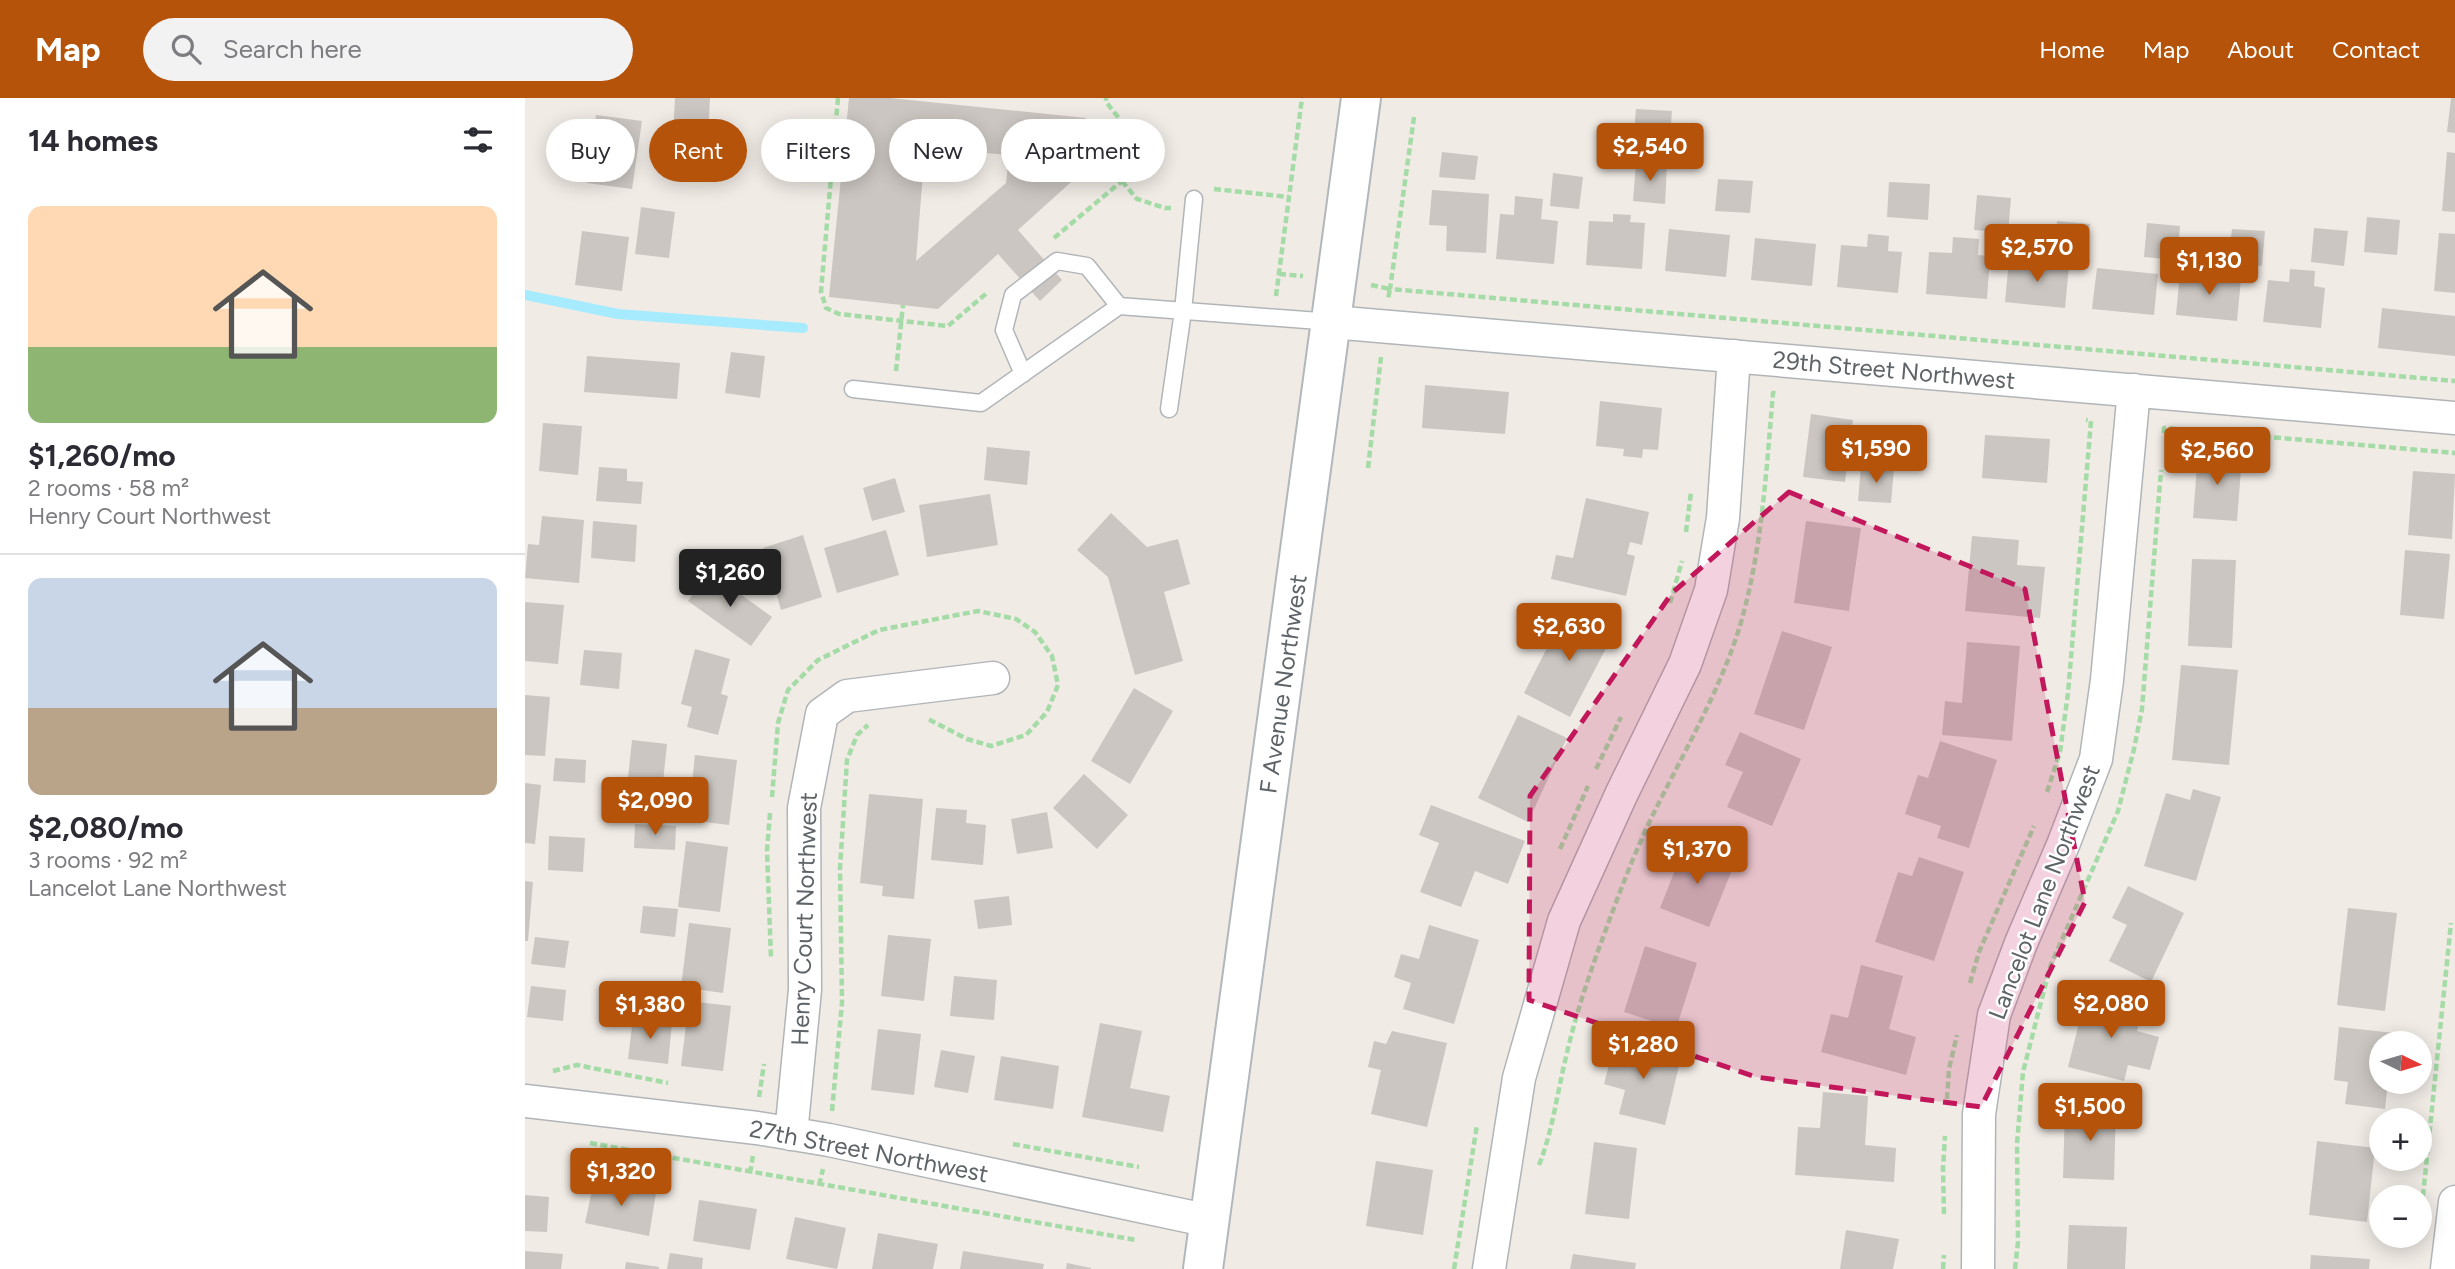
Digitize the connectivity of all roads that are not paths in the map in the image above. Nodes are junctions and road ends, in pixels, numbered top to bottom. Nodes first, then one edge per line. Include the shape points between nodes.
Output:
1 (1361, 98) edge
2 (1194, 199) dead end
3 (1119, 306) junction
4 (1183, 311) junction
5 (1332, 322) junction
6 (1734, 356) junction
7 (1023, 374) junction
8 (853, 388) dead end
9 (2134, 390) junction
10 (1169, 409) dead end
11 (2455, 418) edge
12 (993, 678) dead end
13 (525, 1101) edge
14 (790, 1134) junction
15 (2455, 1202) edge
16 (1210, 1221) junction
17 (1203, 1269) edge
18 (1489, 1269) edge
19 (1978, 1269) edge
20 (2447, 1269) edge

1 - 5 main road, F Avenue Northwest
2 - 4 lane
3 - 4 lane
3 - 7 lane
3 - 7 lane via 1087,266 1058,261 1013,295 1004,330
4 - 5 lane
4 - 10 lane
5 - 6 street, 29th Street Northwest
5 - 16 main road, F Avenue Northwest
6 - 9 street, 29th Street Northwest
6 - 18 street via 1723,518 1711,590 1685,664 1564,921 1519,1078
7 - 8 lane via 981,404
9 - 11 street, 29th Street Northwest
9 - 19 street, Lancelot Lane Northwest via 2096,759 1994,1015 1979,1114
12 - 14 street, Henry Court Northwest via 847,696 822,714 804,808 805,990
13 - 14 street, 27th Street Northwest
14 - 16 street, 27th Street Northwest
15 - 20 street
16 - 17 main road, F Avenue Northwest

